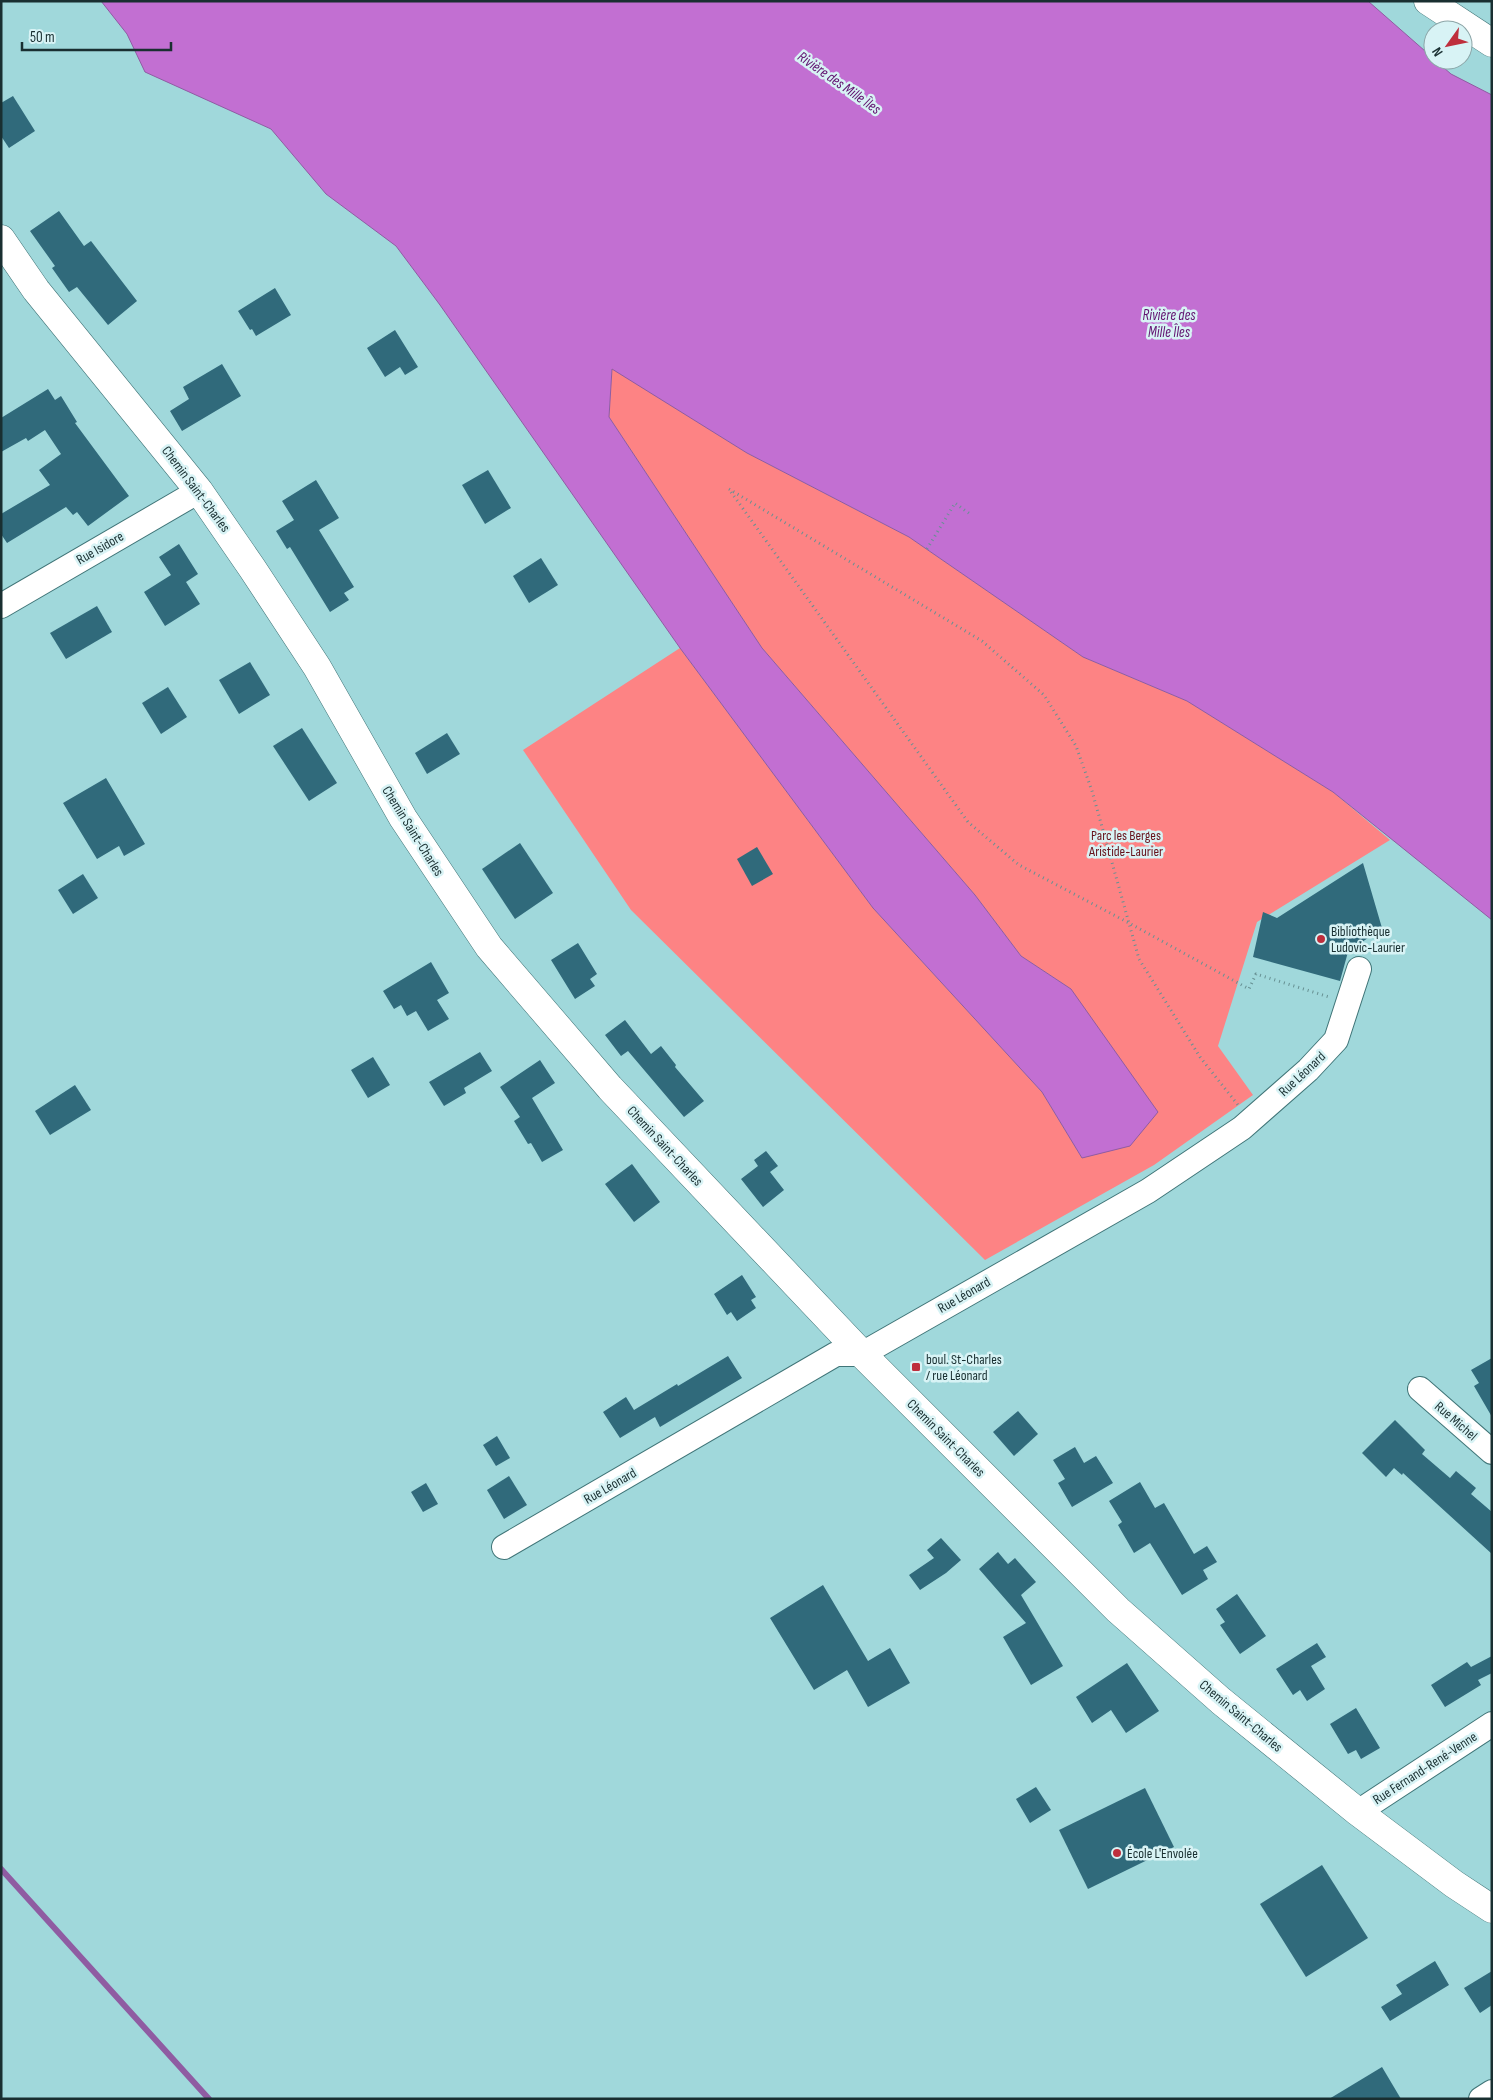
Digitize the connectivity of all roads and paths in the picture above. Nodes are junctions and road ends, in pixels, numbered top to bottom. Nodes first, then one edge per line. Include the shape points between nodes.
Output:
1 (1428, 1) edge
2 (1492, 43) edge
3 (1, 239) edge
4 (199, 491) junction
5 (970, 514) dead end
6 (927, 549) dead end
7 (1, 606) edge
8 (1130, 923) junction
9 (1359, 969) dead end
10 (1348, 1002) junction
11 (1251, 1120) junction
12 (862, 1354) junction
13 (1420, 1389) dead end
14 (1492, 1452) edge
15 (504, 1547) dead end
16 (1492, 1724) edge
17 (1358, 1812) junction
18 (1492, 1909) edge
19 (1492, 2092) edge
20 (1481, 2099) edge

1 - 2 main road
3 - 4 main road, Chemin Saint-Charles via 36,290
4 - 7 street, Rue Isidore
4 - 12 main road, Chemin Saint-Charles via 317,667 403,818 489,947 610,1088
5 - 6 path via 955,503
8 - 8 path via 1019,865 968,822 729,489 982,641 1044,695 1076,746
8 - 10 path via 1249,990 1256,974
8 - 11 path via 1138,959 1200,1057
9 - 10 street, Rue Léonard
10 - 11 street, Rue Léonard via 1336,1040 1308,1070
11 - 12 street, Rue Léonard via 1148,1191
12 - 15 street, Rue Léonard via 836,1354
12 - 17 main road, Chemin Saint-Charles via 1118,1610 1221,1701
13 - 14 street, Rue Michel
16 - 17 street, Rue Fernand-René-Venne
17 - 18 main road, Chemin Saint-Charles
19 - 20 street

